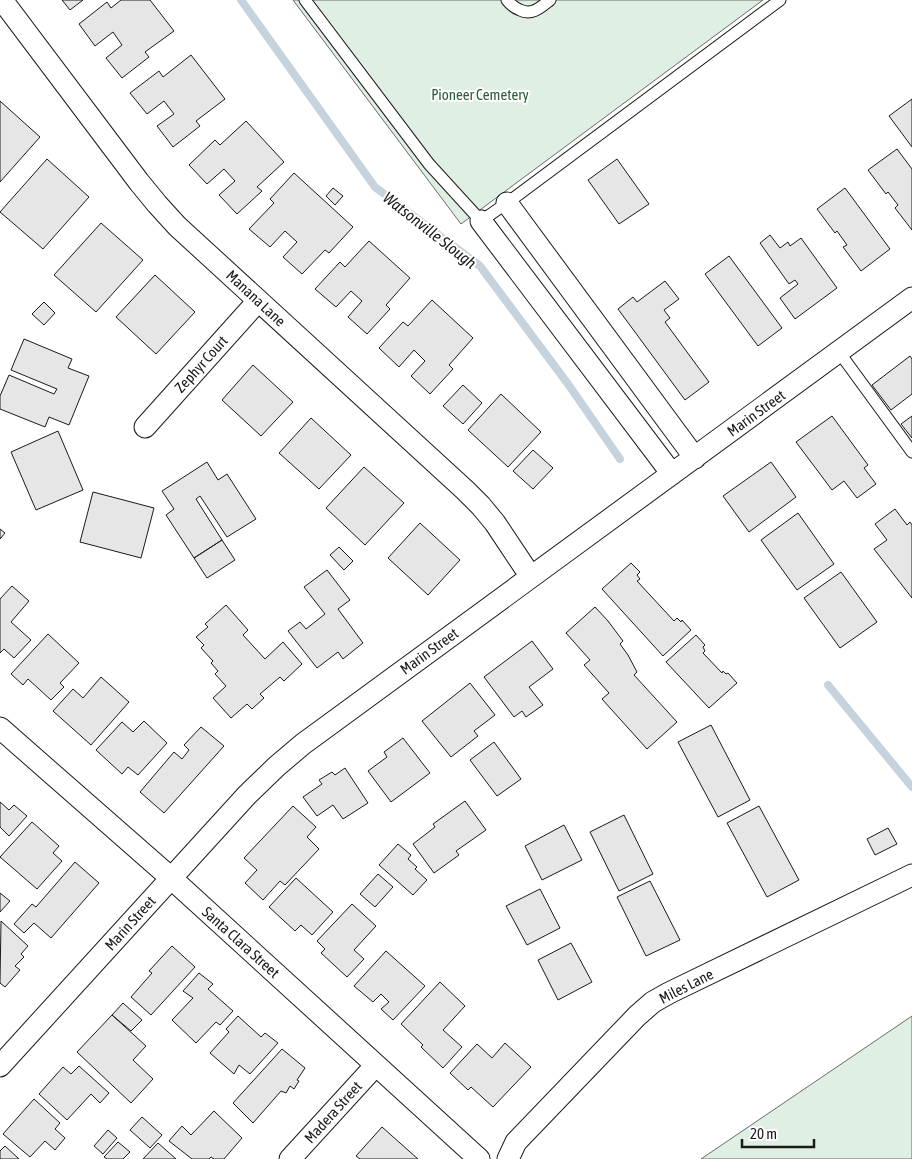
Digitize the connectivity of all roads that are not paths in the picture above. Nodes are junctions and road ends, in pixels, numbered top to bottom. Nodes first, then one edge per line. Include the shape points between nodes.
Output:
1 (306, 0) edge
2 (506, 0) edge
3 (550, 0) edge
4 (780, 0) edge
5 (5, 15) edge
6 (507, 203) junction
7 (481, 220) junction
8 (912, 298) edge
9 (258, 301) junction
10 (839, 352) junction
11 (145, 427) dead end
12 (912, 452) edge
13 (695, 458) junction
14 (672, 474) junction
15 (531, 576) junction
16 (0, 728) edge
17 (912, 875) edge
18 (171, 878) junction
19 (376, 1065) junction
20 (0, 1066) edge
21 (290, 1159) edge
22 (479, 1159) edge
23 (508, 1159) edge

1 - 7 lane via 429,164
2 - 3 lane via 517,9 532,12
4 - 6 lane
5 - 9 street, Manana Lane via 157,204
6 - 7 lane
6 - 13 street
7 - 14 street
8 - 10 street, Marin Street
9 - 11 street, Zephyr Court
9 - 15 street, Manana Lane via 476,501 496,523
10 - 12 lane
10 - 13 street, Marin Street
13 - 14 street, Marin Street
14 - 15 street, Marin Street
15 - 18 street, Marin Street via 277,766
16 - 18 street, Santa Clara Street
17 - 23 street, Miles Lane via 653,1002 516,1142
18 - 19 street, Santa Clara Street
18 - 20 street, Marin Street
19 - 21 street, Madera Street
19 - 22 street, Santa Clara Street

